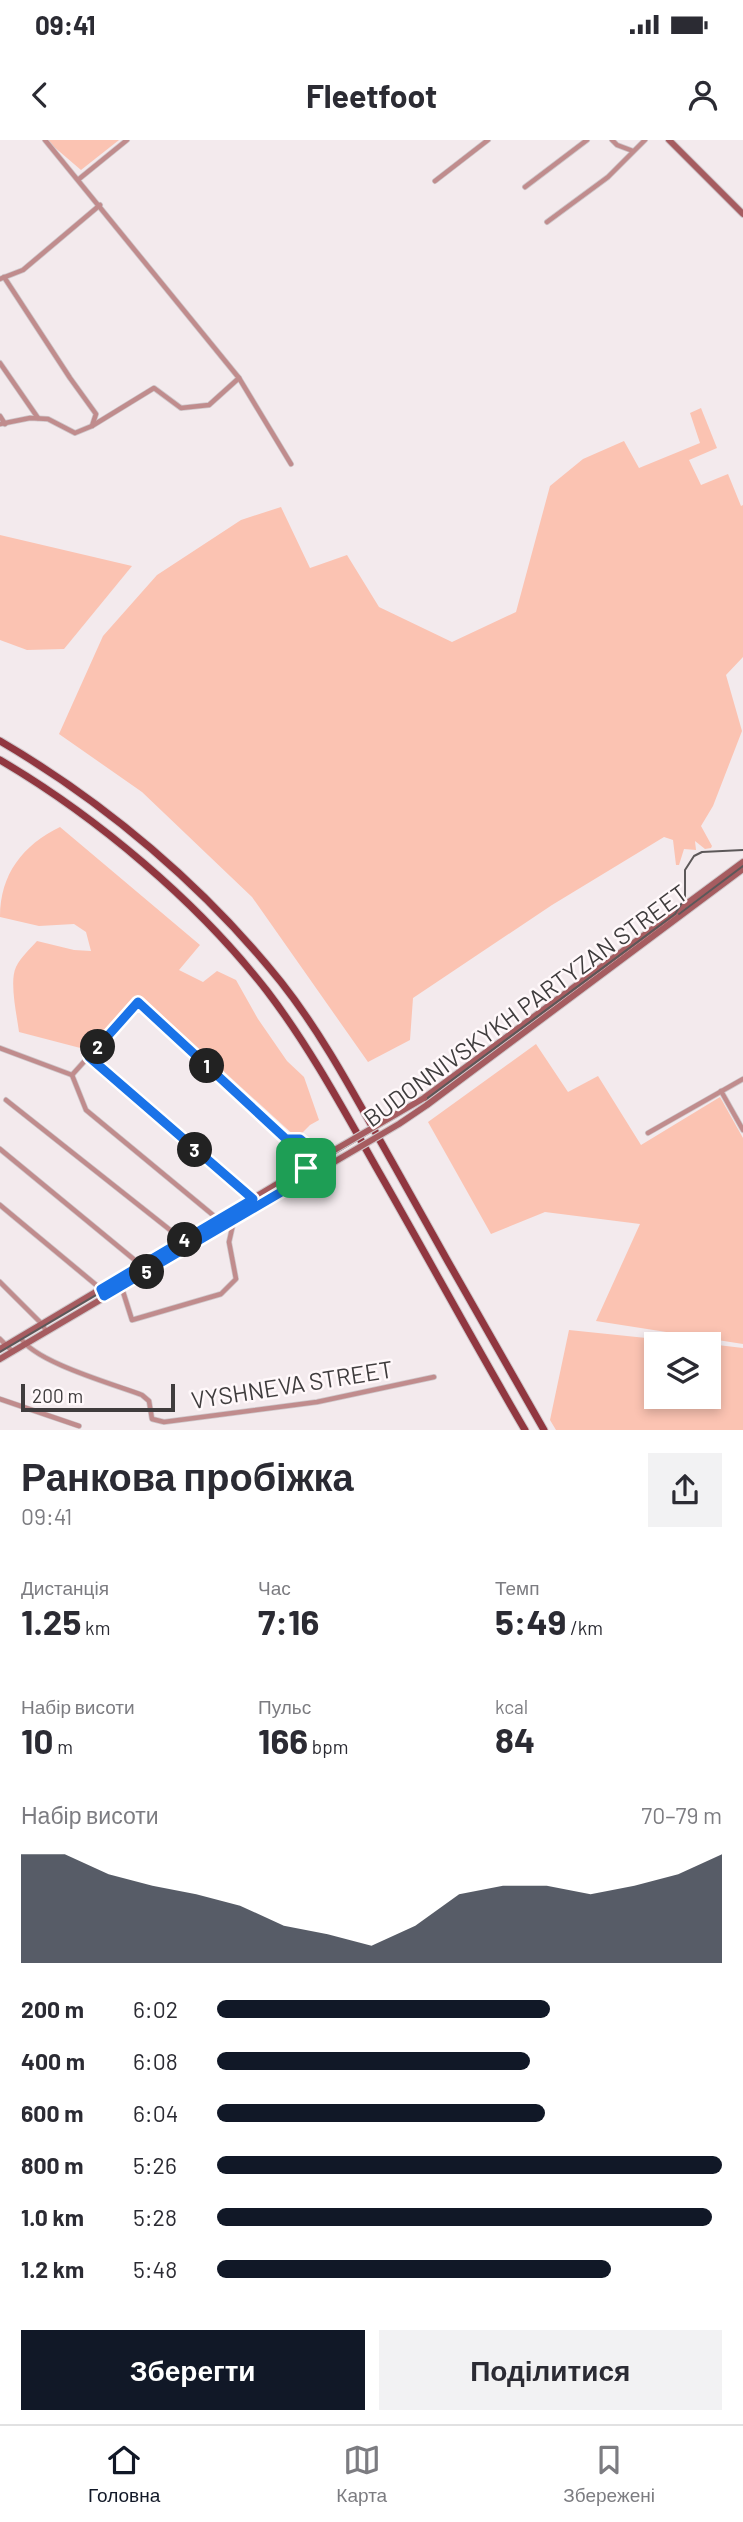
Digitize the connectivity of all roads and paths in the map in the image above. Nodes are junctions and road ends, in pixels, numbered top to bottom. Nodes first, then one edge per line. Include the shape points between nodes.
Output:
1 (46, 140) edge
2 (127, 140) edge
3 (477, 140) edge
4 (488, 140) edge
5 (587, 140) edge
6 (612, 140) edge
7 (645, 140) edge
8 (669, 140) edge
9 (481, 146) junction
10 (634, 151) junction
11 (79, 179) junction
12 (435, 181) dead end
13 (525, 187) dead end
14 (743, 201) edge
15 (100, 205) junction
16 (735, 208) junction
17 (743, 214) edge
18 (547, 222) dead end
19 (2, 278) edge
20 (0, 363) edge
21 (239, 378) junction
22 (0, 416) edge
23 (38, 418) junction
24 (3, 424) edge
25 (92, 426) junction
26 (291, 464) dead end
27 (0, 741) edge
28 (0, 760) edge
29 (743, 862) edge
30 (743, 869) edge
31 (0, 1048) edge
32 (89, 1057) junction
33 (72, 1075) junction
34 (743, 1079) edge
35 (721, 1091) junction
36 (6, 1100) dead end
37 (425, 1102) junction
38 (743, 1130) edge
39 (648, 1133) dead end
40 (0, 1149) edge
41 (306, 1168) junction
42 (305, 1178) junction
43 (253, 1199) junction
44 (0, 1205) edge
45 (257, 1206) junction
46 (232, 1217) junction
47 (221, 1223) junction
48 (434, 1237) junction
49 (186, 1244) junction
50 (421, 1245) junction
51 (144, 1270) junction
52 (0, 1282) edge
53 (120, 1282) junction
54 (103, 1293) junction
55 (42, 1324) junction
56 (46, 1331) junction
57 (20, 1337) junction
58 (0, 1339) edge
59 (7, 1344) junction
60 (24, 1344) junction
61 (0, 1349) edge
62 (12, 1352) junction
63 (0, 1359) edge
64 (434, 1377) dead end
65 (0, 1399) edge
66 (79, 1426) dead end
67 (525, 1430) edge
68 (544, 1430) edge

1 - 11 street
2 - 11 street
3 - 9 street
4 - 9 street
5 - 13 street
6 - 10 street
7 - 10 street
8 - 16 main road
9 - 12 street
10 - 18 street via 608,177
11 - 15 street
14 - 16 street
15 - 19 street via 23,270
15 - 21 street
16 - 17 main road
19 - 25 street via 96,414
20 - 23 street
21 - 25 street via 209,405 181,408 154,388
21 - 26 street
22 - 24 street
23 - 24 street
23 - 25 street via 75,433
27 - 48 main road via 102,808 199,893 254,950 282,983 339,1069
28 - 50 main road via 61,799 127,851 189,905 242,961 298,1035
29 - 37 main road, BUDONNIVSKYKH PARTYZAN STREET
30 - 37 main road, BUDONNIVSKYKH PARTYZAN STREET
31 - 33 street
32 - 33 street
32 - 41 street via 138,1002 286,1139 306,1144
32 - 43 street
33 - 47 street via 86,1110
34 - 35 street
35 - 38 street
35 - 39 street
36 - 49 street
37 - 41 main road, BUDONNIVSKYKH PARTYZAN STREET, bridge
37 - 42 main road, BUDONNIVSKYKH PARTYZAN STREET, bridge via 399,1124
40 - 51 street
41 - 42 street
41 - 43 main road, BUDONNIVSKYKH PARTYZAN STREET
42 - 45 main road, BUDONNIVSKYKH PARTYZAN STREET
43 - 45 street
43 - 46 main road, BUDONNIVSKYKH PARTYZAN STREET
44 - 54 street
45 - 46 main road, BUDONNIVSKYKH PARTYZAN STREET
46 - 47 main road, BUDONNIVSKYKH PARTYZAN STREET
46 - 53 street via 229,1242 236,1279 221,1294 132,1320
47 - 49 main road, BUDONNIVSKYKH PARTYZAN STREET
48 - 50 main road
48 - 68 main road
49 - 51 main road, BUDONNIVSKYKH PARTYZAN STREET
50 - 67 main road
51 - 53 main road, BUDONNIVSKYKH PARTYZAN STREET
52 - 55 street
53 - 54 main road, BUDONNIVSKYKH PARTYZAN STREET
54 - 55 main road, BUDONNIVSKYKH PARTYZAN STREET
54 - 56 main road, BUDONNIVSKYKH PARTYZAN STREET
55 - 56 street
55 - 57 main road, BUDONNIVSKYKH PARTYZAN STREET
56 - 60 main road, BUDONNIVSKYKH PARTYZAN STREET
57 - 59 main road, BUDONNIVSKYKH PARTYZAN STREET
57 - 60 street, VYSHNEVA STREET
58 - 59 street
59 - 61 main road, BUDONNIVSKYKH PARTYZAN STREET
59 - 62 street
60 - 62 main road, BUDONNIVSKYKH PARTYZAN STREET
60 - 64 street, VYSHNEVA STREET via 44,1358 142,1395 149,1401 152,1419 164,1422 317,1402
62 - 63 main road, BUDONNIVSKYKH PARTYZAN STREET
65 - 66 street

